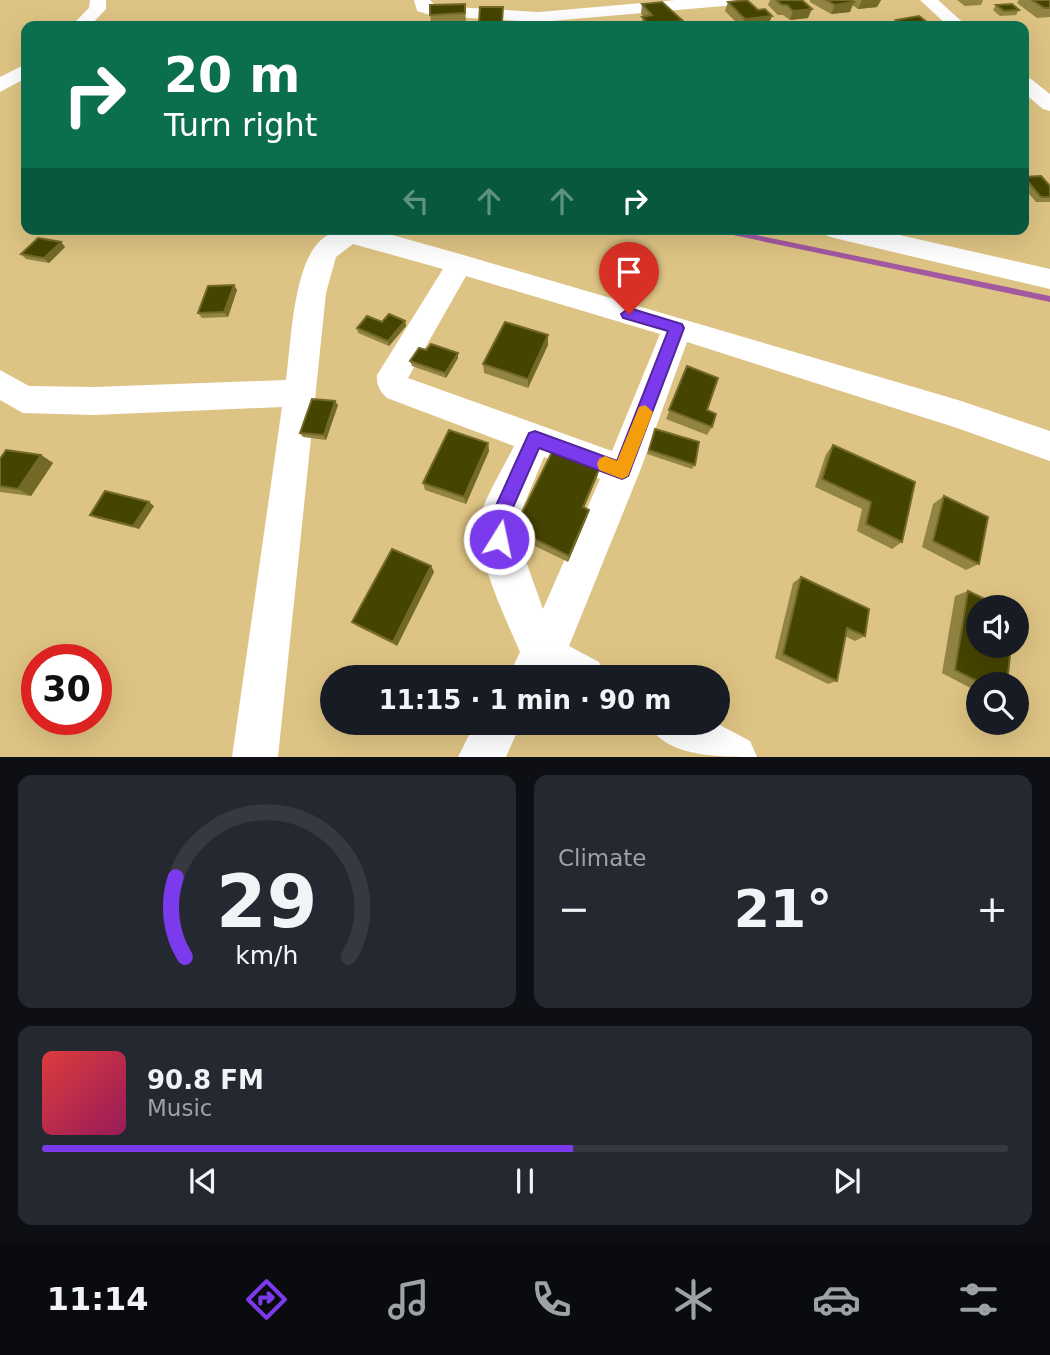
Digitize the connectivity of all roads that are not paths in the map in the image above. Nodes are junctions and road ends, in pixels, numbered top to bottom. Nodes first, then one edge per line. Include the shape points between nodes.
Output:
1 (98, 0) edge
2 (422, 0) edge
3 (735, 0) edge
4 (928, 0) edge
5 (85, 21) edge
6 (952, 21) edge
7 (21, 72) edge
8 (0, 86) edge
9 (1029, 87) edge
10 (1050, 105) edge
11 (353, 235) edge
12 (361, 235) edge
13 (860, 235) edge
14 (460, 263) junction
15 (1050, 279) edge
16 (677, 328) junction
17 (0, 383) edge
18 (300, 393) junction
19 (535, 438) junction
20 (1050, 446) edge
21 (622, 471) junction
22 (536, 665) edge
23 (538, 665) edge
24 (493, 735) edge
25 (693, 735) edge
26 (255, 757) edge
27 (481, 757) edge
28 (734, 757) edge

1 - 5 street via 97,9
2 - 3 street via 423,7 433,11 539,17
4 - 6 street
7 - 8 street
9 - 10 street
11 - 18 street via 325,248 312,293
12 - 14 street
13 - 15 street
14 - 16 street
14 - 19 street via 392,382 398,389
16 - 20 street
16 - 21 street
17 - 18 street via 23,399 94,401
18 - 26 street
19 - 21 street
19 - 22 street via 498,521 499,539
21 - 23 street
24 - 27 street
25 - 28 street

